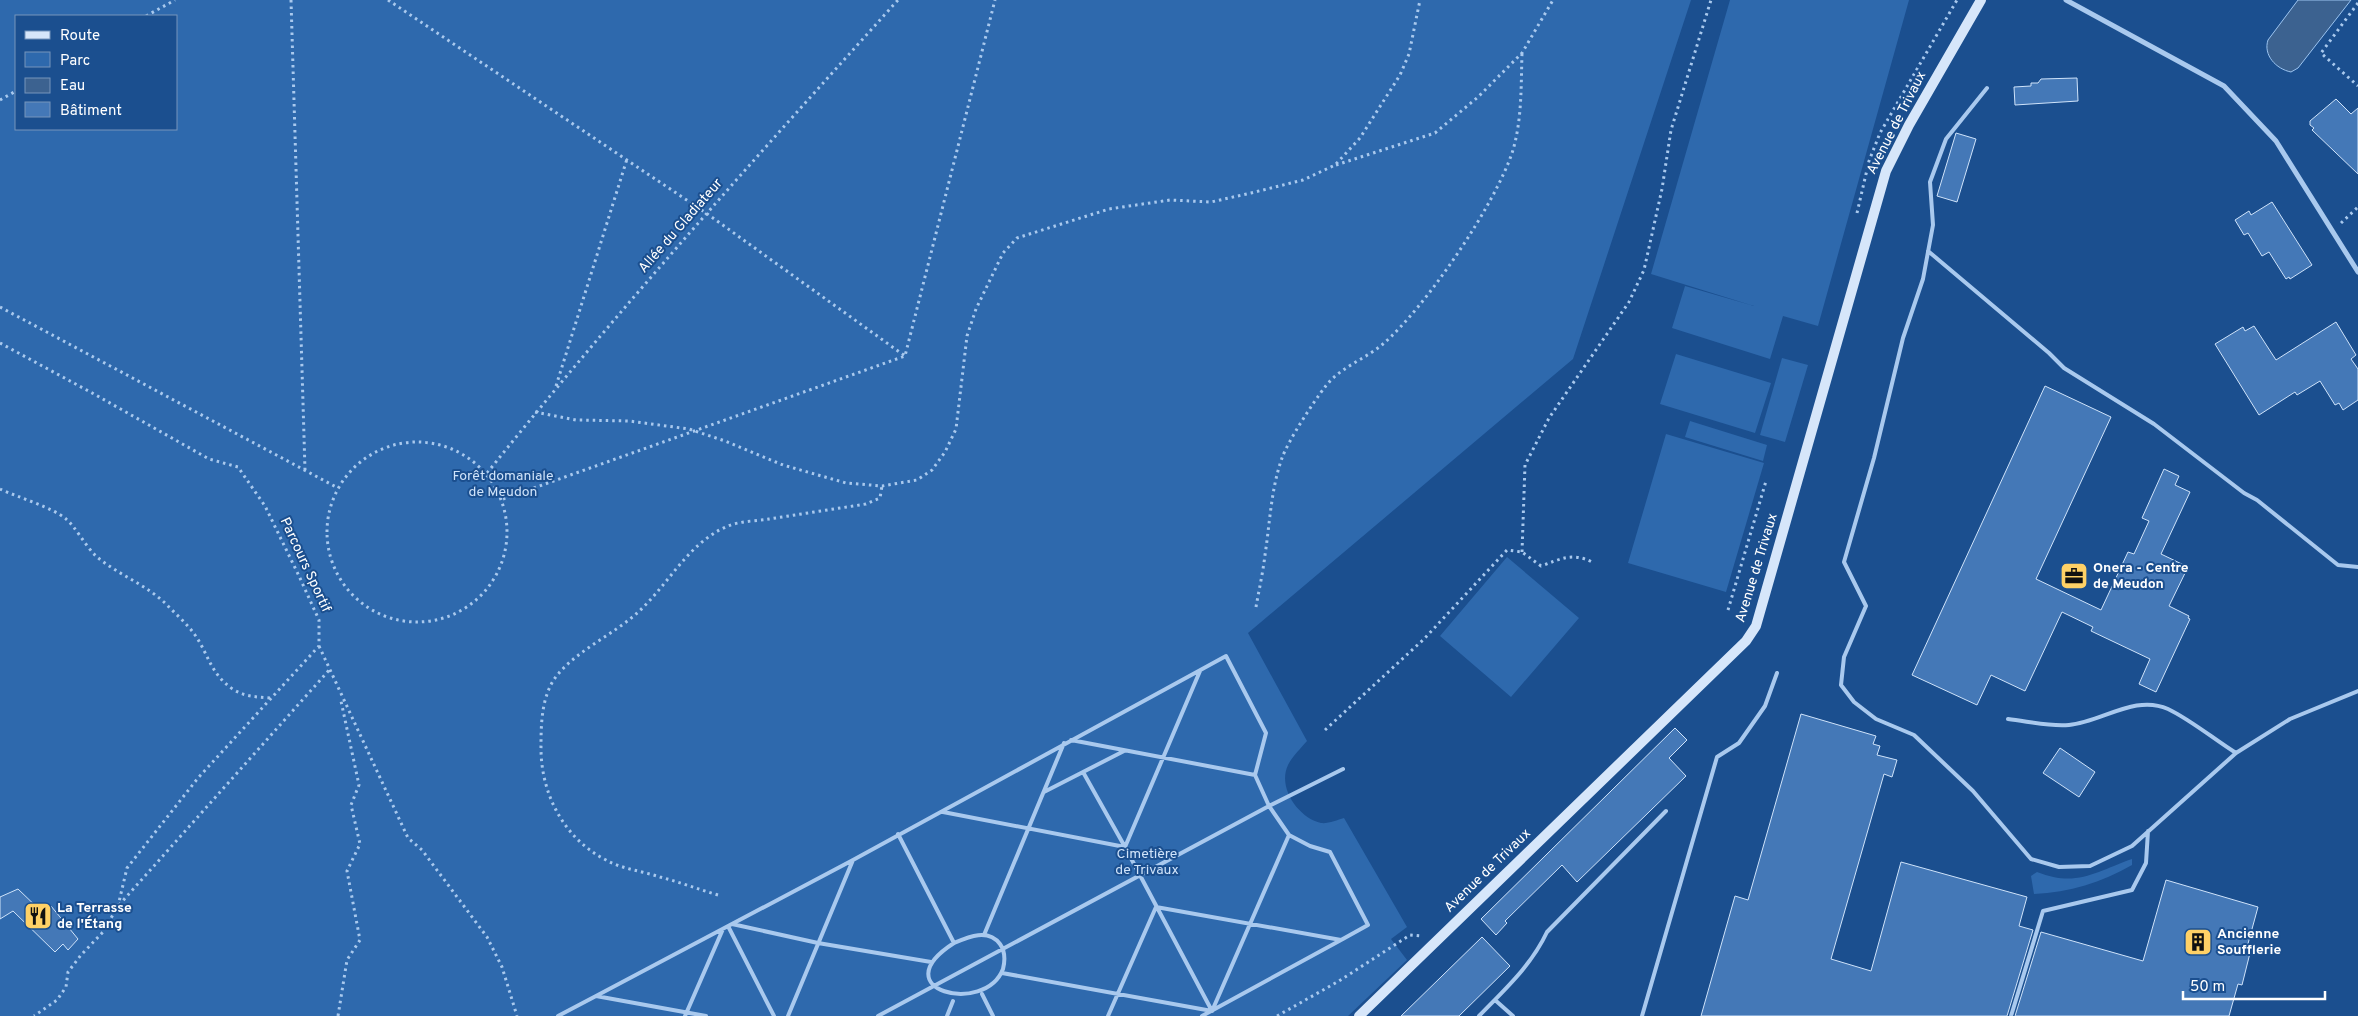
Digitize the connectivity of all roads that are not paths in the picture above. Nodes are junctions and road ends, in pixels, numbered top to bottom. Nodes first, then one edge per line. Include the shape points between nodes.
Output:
1 (1980, 0) edge
2 (2066, 0) edge
3 (1987, 88) dead end
4 (1928, 252) junction
5 (2358, 272) edge
6 (2358, 568) edge
7 (1200, 671) junction
8 (1777, 673) dead end
9 (2358, 691) edge
10 (2008, 718) dead end
11 (1071, 740) junction
12 (1064, 743) junction
13 (1124, 751) junction
14 (2236, 753) junction
15 (1162, 758) junction
16 (1343, 769) dead end
17 (1084, 772) junction
18 (1255, 775) junction
19 (1044, 792) junction
20 (1269, 806) junction
21 (1666, 811) dead end
22 (942, 812) junction
23 (1028, 829) junction
24 (2148, 831) junction
25 (898, 834) junction
26 (1289, 835) junction
27 (1125, 847) junction
28 (853, 860) junction
29 (1140, 875) junction
30 (1156, 907) junction
31 (1250, 922) junction
32 (728, 926) junction
33 (984, 935) junction
34 (1341, 940) junction
35 (818, 943) junction
36 (954, 943) junction
37 (1003, 949) junction
38 (931, 962) junction
39 (1002, 973) junction
40 (932, 987) junction
41 (1118, 993) junction
42 (982, 994) junction
43 (596, 996) junction
44 (971, 999) dead end
45 (1495, 1000) junction
46 (953, 1001) junction
47 (962, 1001) dead end
48 (1212, 1010) junction
49 (686, 1014) edge
50 (558, 1016) edge
51 (706, 1016) edge
52 (774, 1016) edge
53 (788, 1016) edge
54 (878, 1016) edge
55 (947, 1016) edge
56 (994, 1016) edge
57 (1108, 1016) edge
58 (1202, 1016) edge
59 (1359, 1016) edge
60 (1479, 1016) edge
61 (1512, 1016) edge
62 (1642, 1016) edge
63 (2011, 1016) edge

1 - 59 main road, Avenue de Trivaux via 1908,125 1886,170 1756,626 1746,641
2 - 5 street via 2224,86 2276,142
3 - 4 lane via 1946,138 1930,182 1933,225
4 - 6 lane via 2064,368 2154,424 2290,525 2338,565
4 - 24 lane via 1844,562 1866,606 1844,657 1841,685 1854,702 1876,718 1914,735 1973,791 2032,859 2059,867 2090,866 2132,846
7 - 11 lane
7 - 15 lane
7 - 18 lane via 1226,656 1266,732
8 - 62 lane via 1765,706 1739,743 1717,758
9 - 14 lane via 2290,719
10 - 14 lane via 2068,725 2096,720 2126,707 2154,706 2168,709
11 - 12 lane
11 - 13 lane
12 - 19 lane
12 - 22 lane
13 - 15 lane
13 - 17 lane
14 - 24 lane
15 - 18 lane
15 - 27 lane
16 - 20 lane
17 - 19 lane
17 - 27 lane
18 - 20 lane
19 - 23 lane
20 - 26 lane
20 - 29 lane
21 - 45 lane via 1547,932 1537,953
22 - 23 lane
22 - 25 lane
23 - 27 lane
23 - 33 lane
24 - 63 lane via 2146,863 2132,890 2043,911
25 - 28 lane
25 - 36 lane
26 - 31 lane
26 - 34 lane via 1330,852 1368,925
27 - 29 lane
28 - 32 lane
28 - 35 lane
29 - 30 lane
29 - 37 lane
30 - 31 lane
30 - 41 lane
30 - 48 lane
31 - 34 lane
31 - 48 lane
32 - 35 lane
32 - 43 lane
32 - 49 lane
32 - 52 lane
33 - 36 lane via 975,934
33 - 37 lane via 999,942
34 - 48 lane
35 - 38 lane
35 - 53 lane
36 - 38 lane
37 - 39 lane
37 - 40 lane
38 - 40 lane via 928,974
39 - 41 lane
39 - 42 lane via 996,983
40 - 46 lane
40 - 54 lane
41 - 48 lane
41 - 57 lane
42 - 44 lane
42 - 56 lane
43 - 49 lane
43 - 50 lane
45 - 60 lane
45 - 61 lane
46 - 47 lane
46 - 55 lane
48 - 58 lane
49 - 51 lane

